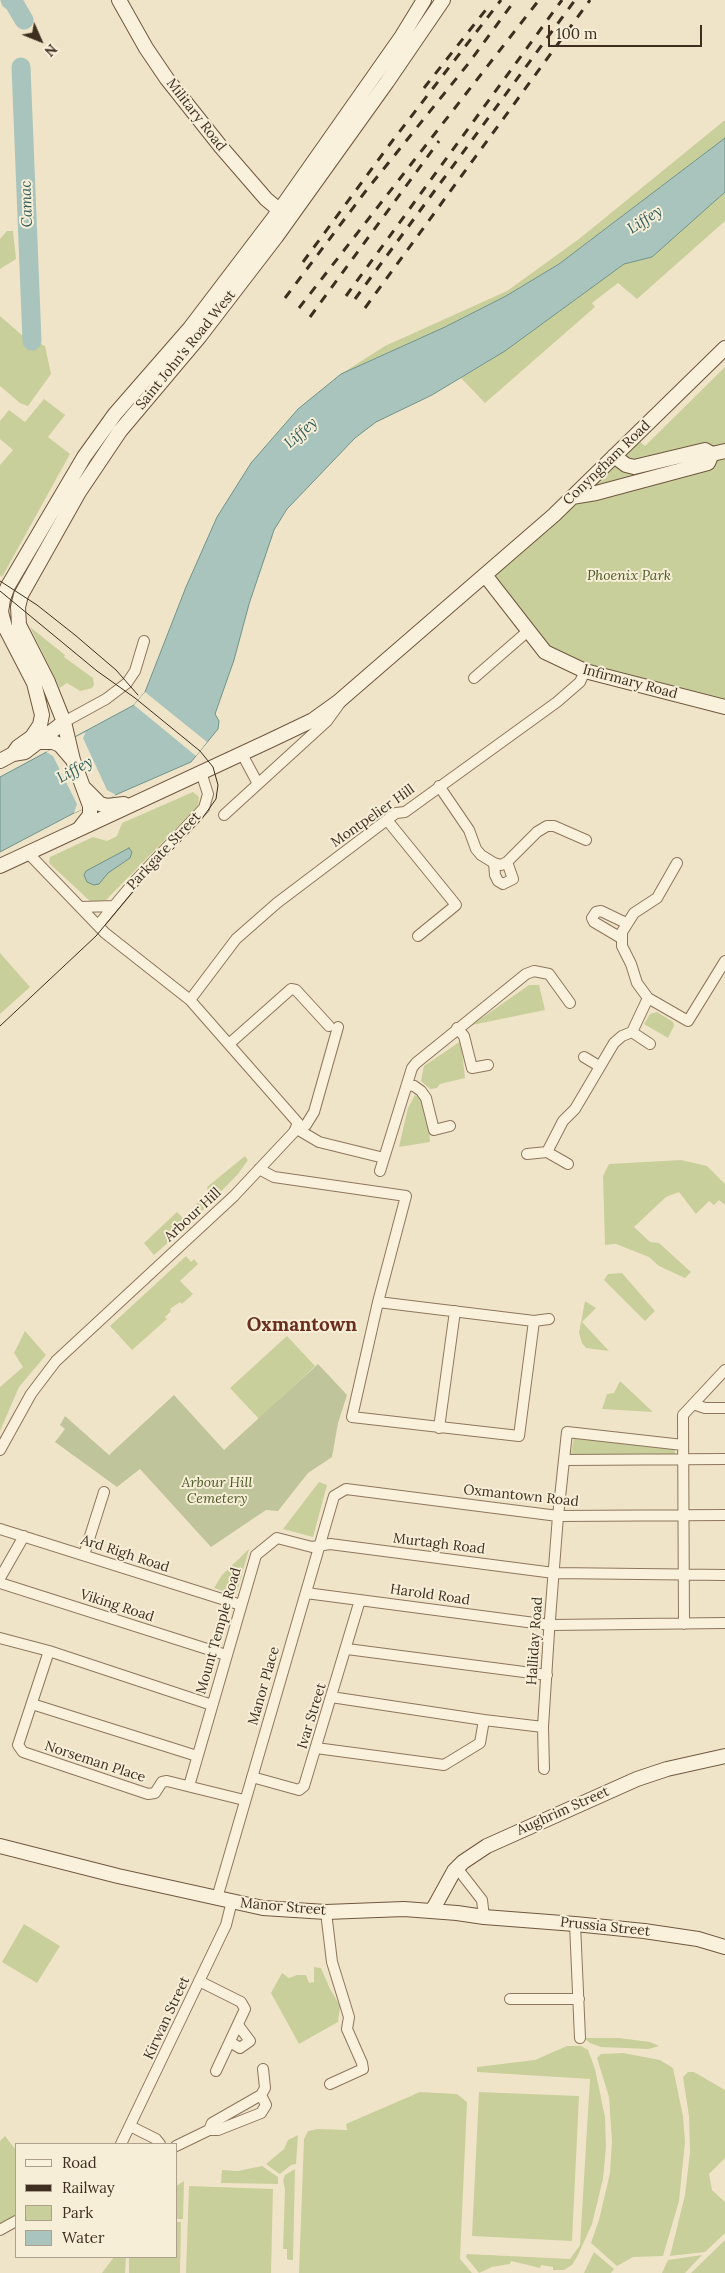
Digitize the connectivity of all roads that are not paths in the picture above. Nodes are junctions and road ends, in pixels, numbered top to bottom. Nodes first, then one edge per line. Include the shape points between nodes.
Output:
1 (119, 0) edge
2 (424, 0) edge
3 (443, 0) edge
4 (284, 215) junction
5 (725, 348) edge
6 (718, 452) edge
7 (614, 456) junction
8 (572, 497) junction
9 (485, 575) junction
10 (528, 631) junction
11 (144, 641) dead end
12 (585, 671) junction
13 (474, 678) dead end
14 (346, 694) junction
15 (725, 707) edge
16 (64, 722) junction
17 (40, 742) junction
18 (64, 743) junction
19 (13, 754) junction
20 (242, 754) junction
21 (0, 761) edge
22 (201, 772) junction
23 (258, 784) junction
24 (439, 786) junction
25 (84, 788) junction
26 (137, 801) junction
27 (224, 815) dead end
28 (388, 820) junction
29 (79, 829) junction
30 (586, 840) dead end
31 (28, 853) junction
32 (507, 862) junction
33 (676, 862) dead end
34 (494, 863) junction
35 (0, 866) edge
36 (114, 906) junction
37 (81, 907) junction
38 (99, 924) junction
39 (626, 924) junction
40 (418, 936) dead end
41 (621, 938) junction
42 (725, 961) edge
43 (648, 998) junction
44 (190, 1000) junction
45 (570, 1003) dead end
46 (457, 1028) junction
47 (632, 1032) junction
48 (229, 1044) junction
49 (650, 1044) dead end
50 (584, 1057) dead end
51 (488, 1066) dead end
52 (599, 1066) junction
53 (407, 1085) junction
54 (450, 1126) dead end
55 (296, 1129) junction
56 (547, 1152) junction
57 (527, 1154) dead end
58 (384, 1158) junction
59 (568, 1164) dead end
60 (259, 1169) junction
61 (380, 1171) dead end
62 (378, 1302) junction
63 (460, 1311) junction
64 (549, 1319) dead end
65 (534, 1321) junction
66 (725, 1370) edge
67 (693, 1404) junction
68 (725, 1408) edge
69 (439, 1428) junction
70 (683, 1445) junction
71 (0, 1450) edge
72 (683, 1459) junction
73 (725, 1459) edge
74 (564, 1460) junction
75 (346, 1489) joint
76 (104, 1492) dead end
77 (683, 1515) junction
78 (725, 1515) edge
79 (558, 1516) junction
80 (0, 1529) edge
81 (24, 1536) junction
82 (321, 1544) junction
83 (84, 1555) junction
84 (554, 1573) junction
85 (683, 1575) junction
86 (725, 1575) edge
87 (0, 1578) edge
88 (0, 1583) edge
89 (306, 1593) junction
90 (360, 1600) junction
91 (241, 1605) junction
92 (725, 1623) edge
93 (684, 1624) junction
94 (550, 1625) junction
95 (0, 1638) edge
96 (347, 1649) junction
97 (49, 1651) junction
98 (226, 1655) junction
99 (547, 1675) junction
100 (331, 1697) junction
101 (32, 1704) junction
102 (212, 1705) junction
103 (484, 1720) junction
104 (543, 1726) junction
105 (316, 1748) junction
106 (197, 1756) junction
107 (725, 1756) edge
108 (544, 1769) dead end
109 (252, 1777) junction
110 (189, 1786) junction
111 (244, 1800) junction
112 (0, 1846) edge
113 (457, 1868) junction
114 (217, 1898) junction
115 (232, 1902) junction
116 (432, 1911) junction
117 (326, 1912) junction
118 (484, 1917) junction
119 (575, 1924) junction
120 (725, 1947) edge
121 (199, 1981) junction
122 (510, 1999) dead end
123 (579, 1999) junction
124 (238, 2025) junction
125 (580, 2038) dead end
126 (230, 2042) junction
127 (263, 2069) dead end
128 (216, 2071) dead end
129 (330, 2084) dead end
130 (260, 2095) junction
131 (130, 2126) junction
132 (209, 2130) junction
133 (122, 2143) edge
134 (159, 2143) edge
135 (178, 2145) edge
136 (15, 2222) edge
137 (0, 2230) edge

1 - 4 main road, Military Road via 167,79 221,147
2 - 4 main road, Saint John's Road West
3 - 4 main road, Saint John's Road West
4 - 16 main road, Saint John's Road West via 200,336 115,438 72,504 21,595 19,625
4 - 19 main road, Saint John's Road West via 103,430 8,586 1,612 5,627 34,683 42,715 32,737
5 - 7 main road, Conyngham Road
6 - 7 main road via 705,450 634,467
6 - 8 main road via 708,463
7 - 8 main road, Conyngham Road
8 - 9 main road, Conyngham Road
9 - 10 main road, Infirmary Road
9 - 14 main road, Parkgate Street
10 - 12 main road, Infirmary Road via 545,652
10 - 13 street
11 - 16 street via 135,671 120,688
12 - 15 main road, Infirmary Road
12 - 24 street, Montpelier Hill via 580,682 564,696
14 - 20 main road, Parkgate Street via 312,720
14 - 23 street, Parkgate Street via 328,722
16 - 17 main road
16 - 18 main road, Saint John's Road West
17 - 18 main road
17 - 19 main road via 24,752
18 - 25 main road, Saint John's Road West
19 - 21 main road
20 - 22 main road, Parkgate Street
20 - 23 street
22 - 26 main road, Parkgate Street
22 - 36 street, Parkgate Street via 208,794 204,808
23 - 27 street, Parkgate Street
24 - 28 street, Montpelier Hill via 405,812 396,813
24 - 34 street via 465,824 476,849
25 - 26 main road via 100,804 107,806
25 - 29 main road, Saint John's Road West via 90,815
26 - 29 main road
28 - 40 street via 456,905
28 - 44 street, Montpelier Hill via 277,903 236,939
29 - 31 main road
30 - 32 street via 560,828 547,826 536,832
31 - 35 main road
31 - 37 street
32 - 34 street via 501,865
32 - 34 street via 513,879 503,884 494,875
33 - 39 street via 657,898 634,913
36 - 37 street
36 - 38 street, Parkgate Street
37 - 38 street
38 - 44 street via 108,935
39 - 41 street
39 - 41 street via 601,911 592,918
41 - 43 street via 637,983
42 - 43 street via 688,1021
43 - 47 street
44 - 48 street
45 - 46 street via 549,974 534,971
46 - 51 street via 464,1036 472,1068
46 - 53 street via 416,1063
47 - 49 street
47 - 52 street via 614,1043
48 - 55 street via 295,1117 298,1122
48 - 55 street, Arbour Hill via 291,989 296,990 333,1026 314,1112 306,1125
50 - 52 street
52 - 56 street
53 - 54 street via 421,1091 426,1098 434,1130
53 - 58 street
55 - 58 street via 320,1142
55 - 60 street, Arbour Hill
56 - 57 street
56 - 59 street
58 - 61 street
60 - 62 street via 274,1176 406,1196
60 - 71 street, Arbour Hill via 220,1210 56,1361 31,1394
62 - 63 street
62 - 69 street via 352,1417
63 - 65 street
63 - 69 street
64 - 65 street
65 - 69 street via 519,1436
66 - 67 street
67 - 68 street
67 - 70 street via 683,1415
70 - 72 street
70 - 74 street, Halliday Road via 567,1432
72 - 73 street
72 - 74 street
72 - 77 street
74 - 79 street, Halliday Road
75 - 79 street, Oxmantown Road
75 - 82 street, Manor Place via 334,1496
76 - 83 street
77 - 78 street, Oxmantown Road
77 - 79 street, Oxmantown Road
77 - 85 street
79 - 84 street, Halliday Road
80 - 81 street, Ard Righ Road
81 - 83 street, Ard Righ Road
81 - 87 street
82 - 84 street, Murtagh Road
82 - 89 street, Manor Place
82 - 91 street, Mount Temple Road via 312,1547 277,1538 266,1545 256,1555
83 - 91 street, Ard Righ Road
84 - 85 street, Murtagh Road
84 - 94 street, Halliday Road
85 - 86 street, Murtagh Road
85 - 93 street
88 - 98 street, Viking Road
89 - 90 street, Harold Road
89 - 109 street, Manor Place
90 - 94 street, Harold Road
90 - 96 street, Ivar Street
91 - 98 street, Mount Temple Road
92 - 93 street, Harold Road
93 - 94 street, Harold Road
94 - 99 street, Halliday Road
95 - 97 street
96 - 99 street
96 - 100 street, Ivar Street
97 - 101 street
97 - 102 street
98 - 102 street, Mount Temple Road
99 - 104 street, Halliday Road
100 - 103 street
100 - 105 street, Ivar Street
101 - 106 street
101 - 110 street, Norseman Place via 18,1745 34,1757 148,1794 155,1793 166,1781
102 - 106 street, Mount Temple Road
103 - 104 street
103 - 105 street via 480,1743 444,1765
104 - 108 street, Halliday Road
105 - 109 street, Ivar Street via 302,1789
106 - 110 street, Mount Temple Road
107 - 113 main road, Aughrim Street via 667,1769 622,1784 499,1840
109 - 111 street, Manor Place
110 - 111 street, Norseman Place
111 - 114 street, Manor Place
112 - 114 main road, Manor Street
113 - 116 main road, Aughrim Street
113 - 118 street via 482,1900
114 - 115 main road, Manor Street
115 - 117 main road, Manor Street via 263,1908
115 - 121 street, Kirwan Street via 226,1925
116 - 117 main road, Manor Street
116 - 118 main road, Manor Street
117 - 129 street via 332,1962 349,2017 347,2029 363,2069
118 - 119 main road, Prussia Street
119 - 120 main road, Prussia Street via 663,1934
119 - 123 street
121 - 124 street via 244,2005
121 - 131 street, Kirwan Street
122 - 123 street
123 - 125 street
124 - 126 street
124 - 126 street via 250,2041 240,2048
126 - 128 street
127 - 130 street via 265,2088
130 - 132 street via 212,2123
130 - 132 street via 266,2105 260,2113 218,2130
131 - 133 street, Kirwan Street
131 - 134 street via 156,2138
132 - 135 street
136 - 137 street

